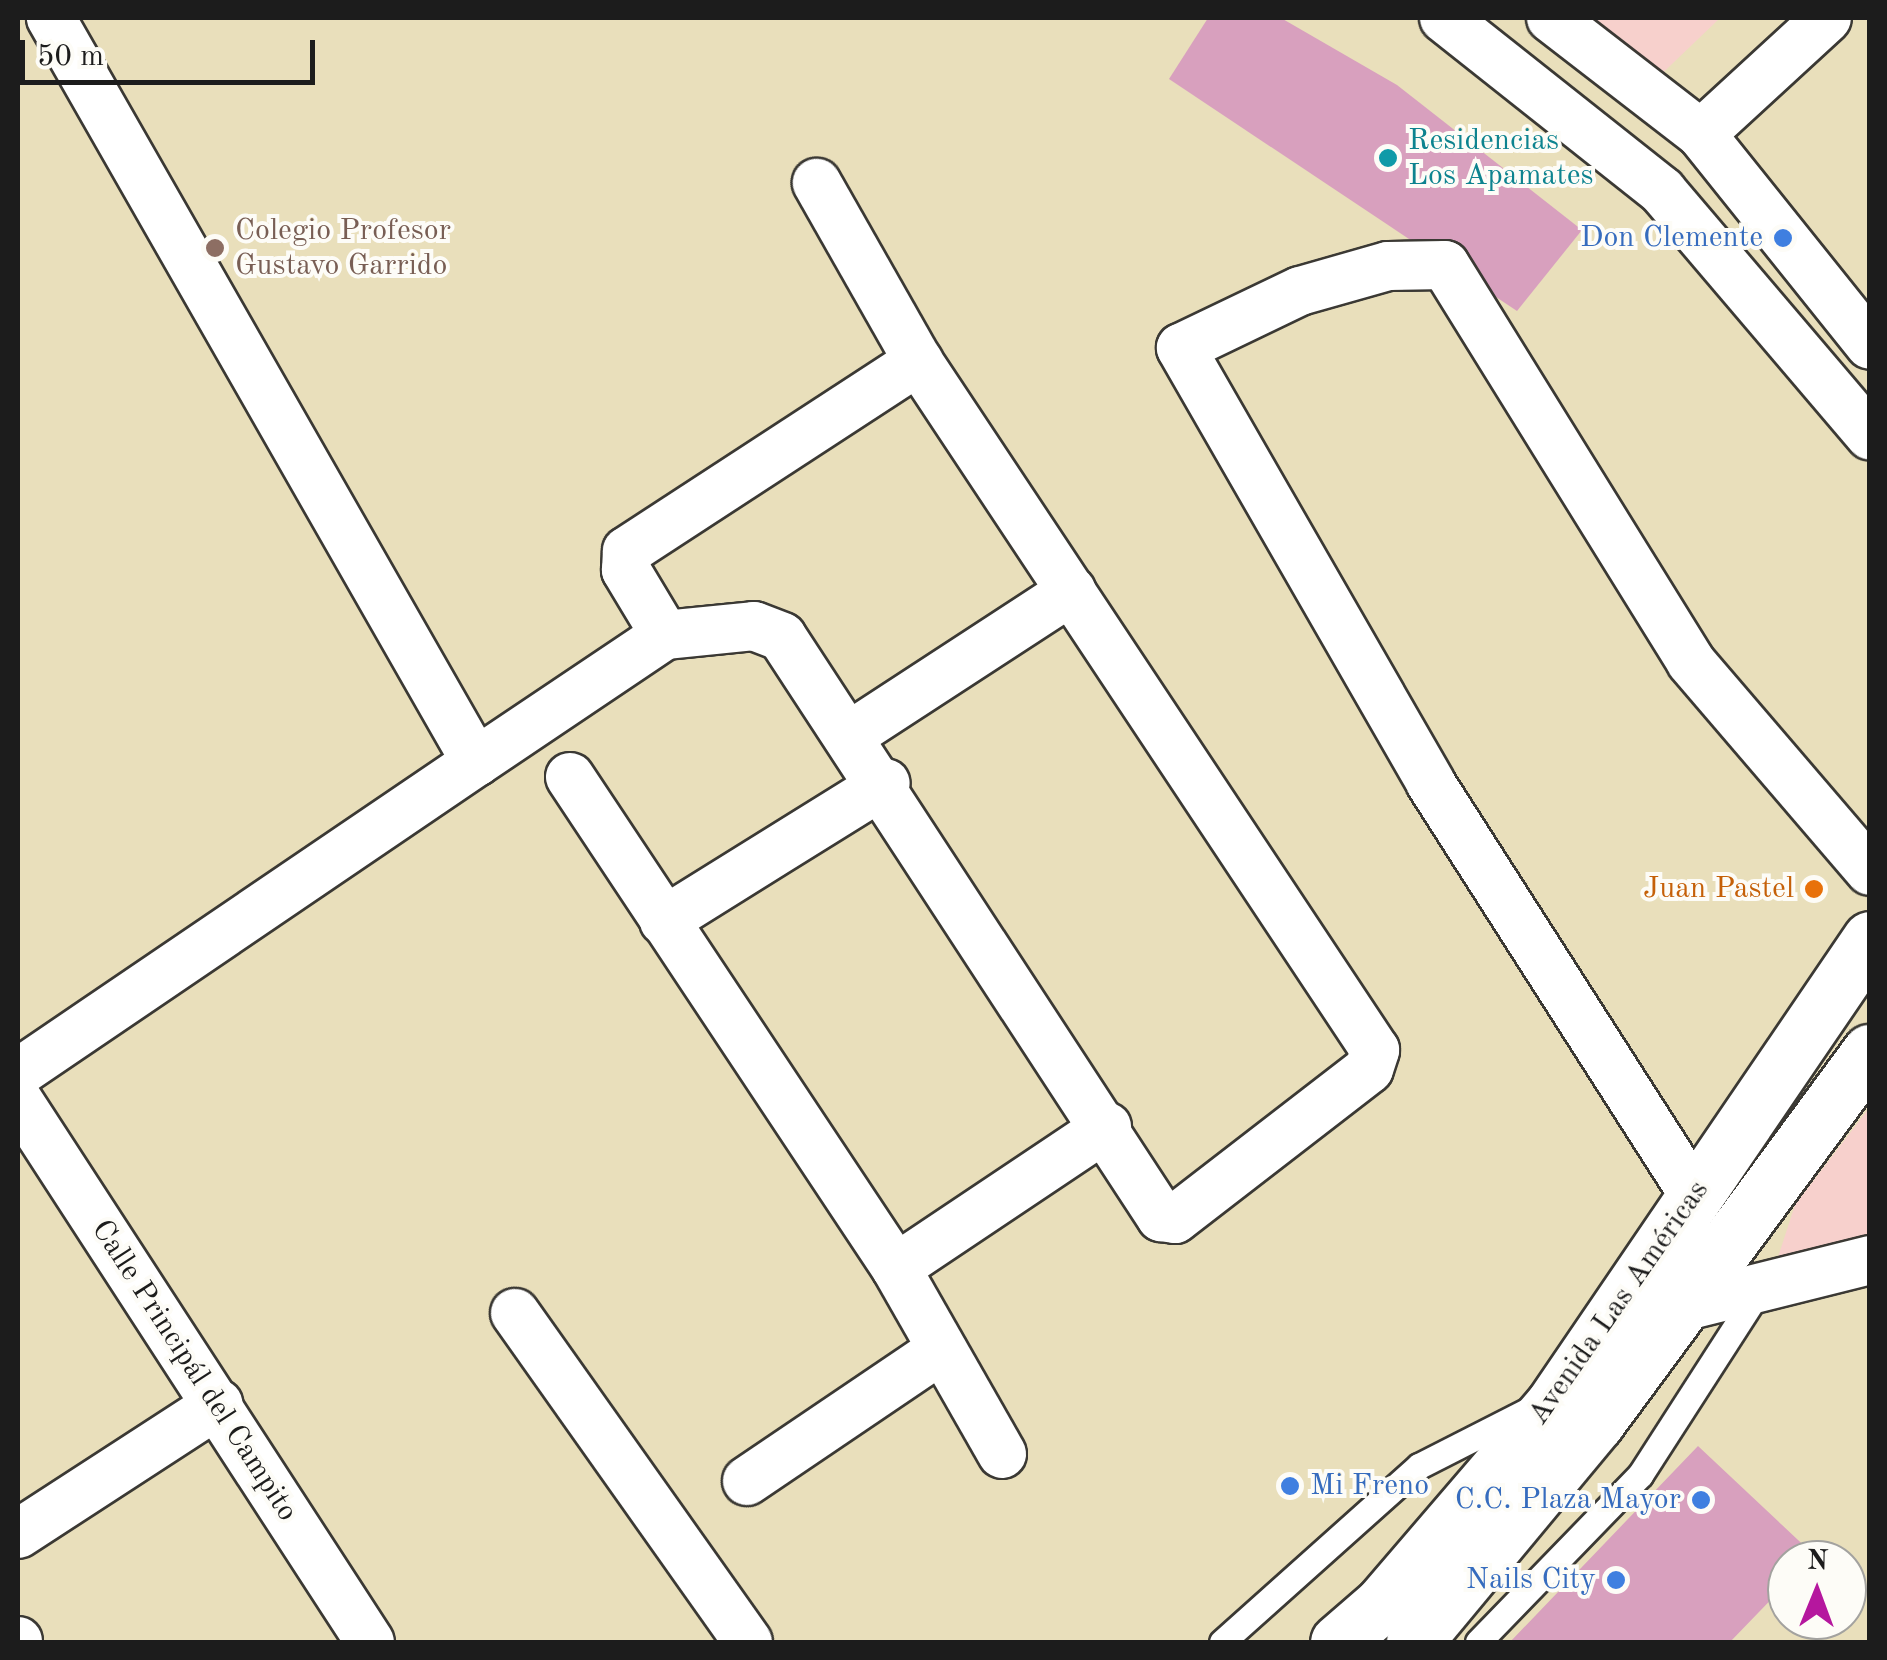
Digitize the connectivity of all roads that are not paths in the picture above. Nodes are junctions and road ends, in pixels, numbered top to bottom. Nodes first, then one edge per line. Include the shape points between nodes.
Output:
1 (51, 18) edge
2 (1444, 18) edge
3 (1551, 18) edge
4 (1827, 18) edge
5 (1701, 134) junction
6 (816, 183) dead end
7 (1870, 345) edge
8 (918, 362) junction
9 (1870, 435) edge
10 (1072, 591) junction
11 (665, 634) junction
12 (852, 734) junction
13 (476, 762) junction
14 (570, 777) dead end
15 (886, 783) junction
16 (1870, 870) edge
17 (664, 921) junction
18 (1870, 939) edge
19 (1870, 1052) edge
20 (18, 1074) edge
21 (18, 1100) edge
22 (1107, 1128) junction
23 (1694, 1195) junction
24 (1870, 1260) edge
25 (896, 1268) junction
26 (1760, 1289) junction
27 (1682, 1307) junction
28 (515, 1312) dead end
29 (942, 1349) junction
30 (218, 1404) junction
31 (1552, 1406) junction
32 (1002, 1454) dead end
33 (747, 1481) dead end
34 (18, 1534) edge
35 (370, 1642) edge
36 (748, 1642) edge
37 (1222, 1642) edge
38 (1338, 1642) edge
39 (1414, 1642) edge
40 (1478, 1642) edge

1 - 13 street
2 - 9 street via 1662,192
3 - 5 street
4 - 5 street
5 - 7 street
6 - 8 street
8 - 10 street
8 - 11 street via 627,551 626,570
10 - 12 street
10 - 22 street via 1374,1050 1369,1069 1175,1219 1161,1217
11 - 12 street via 769,628
11 - 13 street
12 - 15 street
13 - 20 street
14 - 17 street
15 - 17 street
15 - 22 street
16 - 23 street via 1691,662 1445,265 1388,266 1300,291 1181,348 1431,783
17 - 25 street
18 - 23 street, Avenida Las Américas
19 - 27 street, Avenida Las Américas
21 - 30 street, Calle Principál del Campito
22 - 25 street
23 - 31 street, Avenida Las Américas
24 - 26 street
25 - 29 street
26 - 27 street
26 - 40 lane via 1640,1476
27 - 39 street, Avenida Las Américas
28 - 36 street
29 - 32 street
29 - 33 street
30 - 34 street
30 - 35 street, Calle Principál del Campito
31 - 37 lane via 1419,1466
31 - 38 street, Avenida Las Américas via 1382,1604

